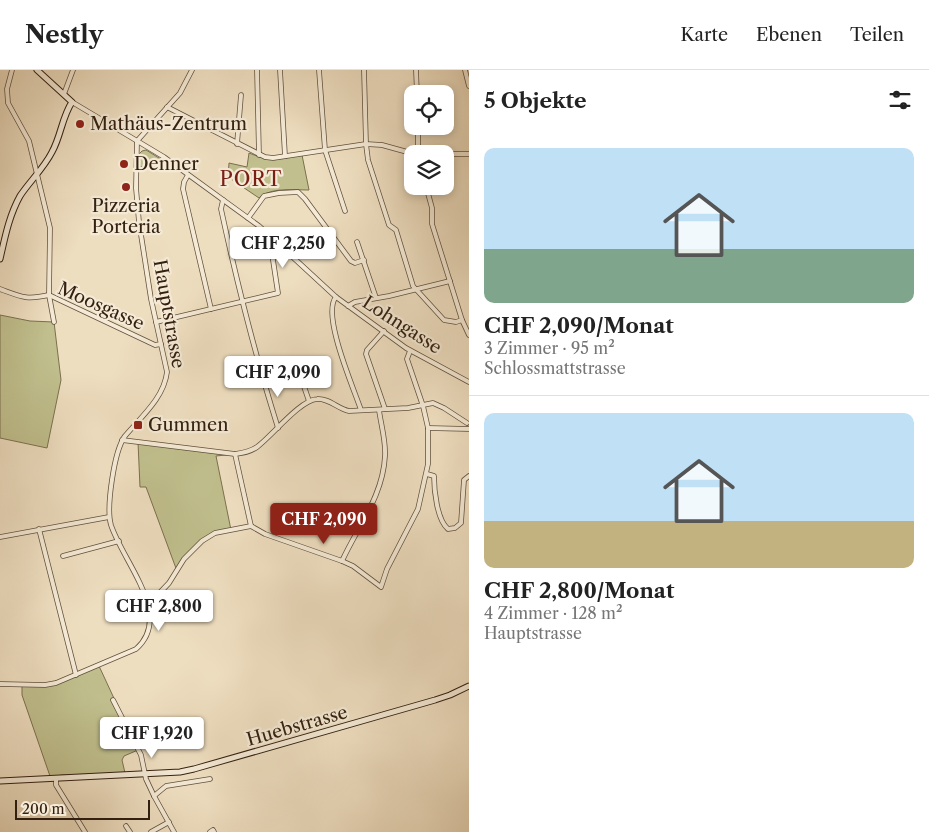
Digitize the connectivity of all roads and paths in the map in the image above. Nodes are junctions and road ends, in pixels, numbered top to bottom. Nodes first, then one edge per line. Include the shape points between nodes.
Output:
1 (12, 70) edge
2 (37, 70) edge
3 (73, 70) edge
4 (192, 70) edge
5 (257, 70) edge
6 (280, 70) edge
7 (319, 70) edge
8 (364, 70) edge
9 (416, 70) edge
10 (465, 70) edge
11 (417, 85) edge
12 (469, 86) edge
13 (64, 94) junction
14 (241, 95) dead end
15 (72, 102) junction
16 (167, 108) junction
17 (137, 141) junction
18 (237, 144) junction
19 (366, 144) junction
20 (324, 150) junction
21 (404, 151) edge
22 (454, 154) edge
23 (469, 154) edge
24 (259, 155) junction
25 (285, 156) junction
26 (38, 173) junction
27 (188, 175) junction
28 (428, 195) edge
29 (223, 200) junction
30 (345, 211) dead end
31 (248, 218) junction
32 (275, 240) junction
33 (357, 242) dead end
34 (0, 258) edge
35 (364, 260) junction
36 (450, 281) junction
37 (0, 289) edge
38 (416, 290) junction
39 (49, 295) junction
40 (336, 297) junction
41 (376, 298) junction
42 (242, 302) junction
43 (348, 306) junction
44 (210, 309) junction
45 (462, 320) junction
46 (54, 322) dead end
47 (156, 322) junction
48 (384, 331) junction
49 (469, 335) edge
50 (161, 344) junction
51 (410, 351) junction
52 (299, 372) dead end
53 (469, 382) edge
54 (308, 401) junction
55 (423, 406) junction
56 (385, 409) junction
57 (361, 410) junction
58 (379, 410) junction
59 (467, 423) dead end
60 (278, 428) junction
61 (428, 428) junction
62 (469, 429) edge
63 (122, 440) junction
64 (235, 454) junction
65 (427, 474) junction
66 (469, 476) edge
67 (109, 517) junction
68 (251, 526) junction
69 (38, 529) junction
70 (0, 537) edge
71 (119, 541) junction
72 (63, 556) dead end
73 (342, 561) junction
74 (148, 606) junction
75 (76, 675) junction
76 (0, 684) edge
77 (469, 686) edge
78 (113, 700) dead end
79 (145, 774) junction
80 (56, 778) junction
81 (210, 779) dead end
82 (0, 781) edge
83 (154, 796) junction
84 (169, 822) junction
85 (126, 826) dead end
86 (85, 832) edge
87 (130, 832) edge
88 (151, 832) edge
89 (174, 832) edge
90 (210, 832) edge
91 (214, 832) edge

1 - 26 street via 7,88 8,103 30,141
2 - 13 main road, Lohngasse
3 - 13 street
4 - 16 street via 182,90
5 - 24 street
6 - 25 street
7 - 20 street
8 - 19 street
9 - 11 street
10 - 12 street
13 - 15 main road, Lohngasse
14 - 18 street
15 - 17 street, Lohngasse
15 - 26 main road via 58,140
16 - 17 street
16 - 18 street
17 - 27 street, Lohngasse
17 - 47 street, Hauptstrasse via 139,222
18 - 24 street
19 - 20 street
19 - 21 street
19 - 38 street via 389,225 396,230
20 - 25 street
20 - 30 street
22 - 23 street
24 - 25 street
26 - 34 main road via 13,210
26 - 39 street via 50,228
27 - 29 street, Lohngasse
27 - 44 street via 183,188
28 - 36 street via 432,224
29 - 31 street, Lohngasse
29 - 42 street via 221,209
31 - 32 street, Lohngasse
31 - 35 street via 264,196 298,192 351,262
32 - 40 street, Lohngasse
32 - 42 street via 271,247 278,293
33 - 35 street
35 - 41 street
36 - 38 street
36 - 45 street
37 - 39 street, Moosgasse via 24,298
38 - 41 street
38 - 45 street via 444,320
39 - 46 street
39 - 50 street, Moosgasse via 155,345
40 - 43 street, Lohngasse
40 - 57 street via 332,305 333,331
41 - 43 street
42 - 44 street
42 - 60 street
43 - 48 street, Lohngasse
44 - 47 street
45 - 49 street
47 - 50 street, Hauptstrasse
48 - 51 street, Lohngasse
48 - 56 street via 366,354
50 - 63 street, Hauptstrasse via 166,383 160,395
51 - 53 street, Lohngasse
51 - 55 street via 407,359
52 - 54 street
54 - 57 street via 321,399 346,410
54 - 60 street
55 - 56 street
55 - 59 street via 433,403
55 - 61 street
56 - 58 street
57 - 58 street
58 - 73 street via 385,443 382,479 373,504
60 - 64 street via 257,447
61 - 62 street
61 - 65 street
63 - 64 street
63 - 67 street, Hauptstrasse via 115,460
64 - 68 street
65 - 66 street via 434,476 439,510 448,529 461,523 464,480
65 - 73 street via 418,508 381,586
67 - 69 street
67 - 71 street, Hauptstrasse
68 - 73 street
68 - 74 street via 216,534 202,541
69 - 70 street
69 - 75 street
71 - 72 street
71 - 74 street, Hauptstrasse
74 - 75 street, Hauptstrasse via 150,627 143,643 130,653
75 - 76 street, Hauptstrasse via 45,685
77 - 79 main road, Huebstrasse via 450,695 194,769
78 - 79 street via 141,755
79 - 80 main road, Huebstrasse
79 - 83 street
80 - 82 main road, Huebstrasse
80 - 86 street via 56,785
81 - 83 street via 166,786
83 - 84 street
84 - 88 street
84 - 89 street
85 - 87 street
90 - 91 street

